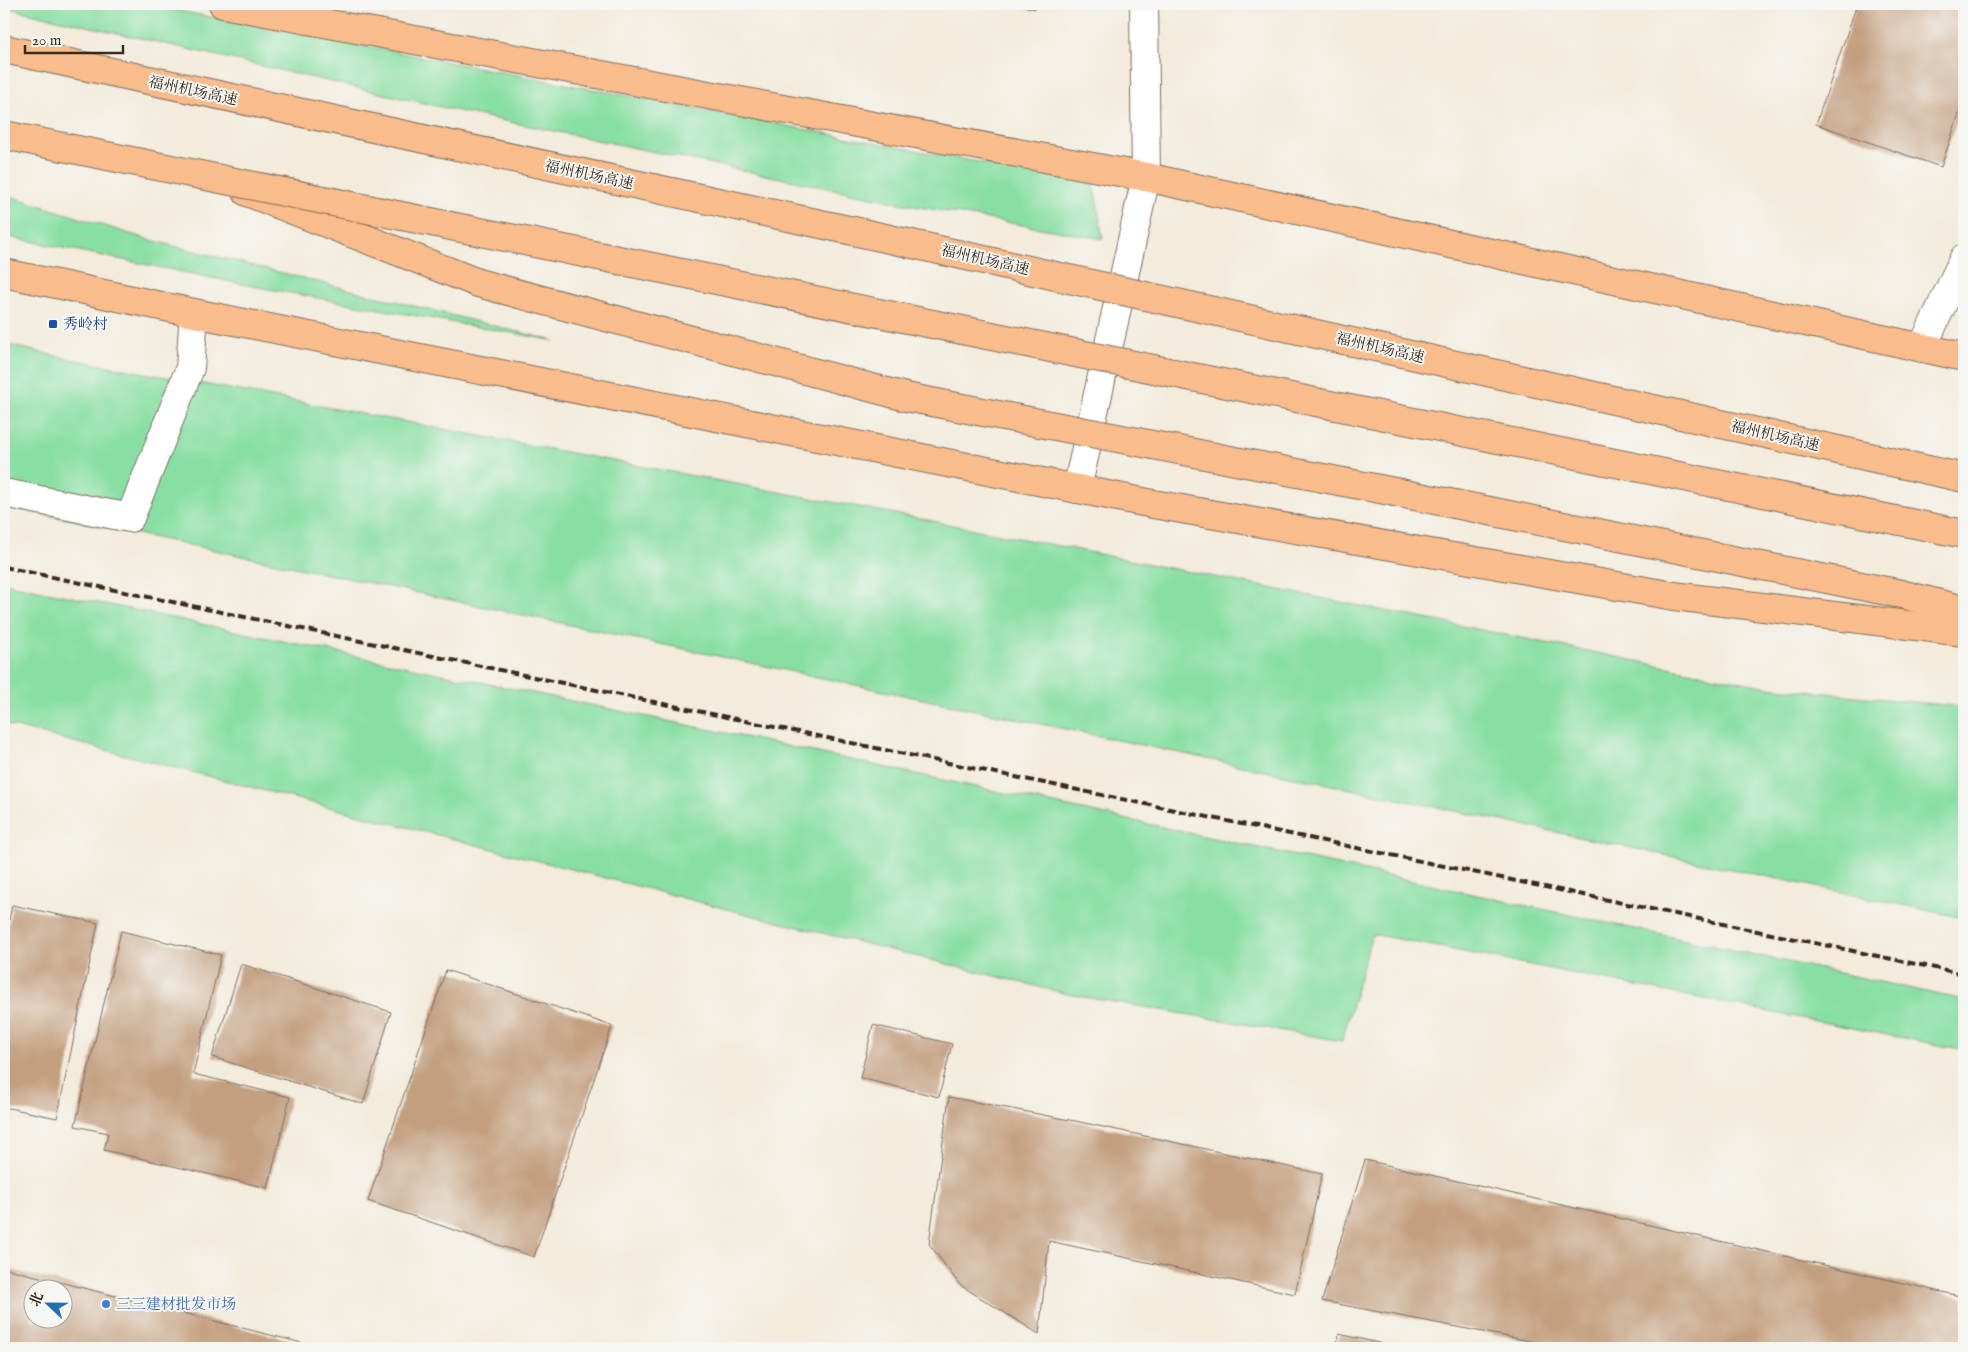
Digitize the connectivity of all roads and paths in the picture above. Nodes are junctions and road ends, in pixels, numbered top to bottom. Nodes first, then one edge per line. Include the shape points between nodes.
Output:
1 (223, 4) edge
2 (1144, 4) edge
3 (4, 50) edge
4 (4, 135) edge
5 (1146, 177) junction
6 (211, 178) junction
7 (1964, 258) edge
8 (4, 273) edge
9 (194, 313) junction
10 (1922, 348) junction
11 (1964, 357) edge
12 (1964, 478) edge
13 (1077, 489) junction
14 (4, 493) edge
15 (1964, 534) edge
16 (1964, 610) edge
17 (1964, 632) edge

1 - 5 main road
2 - 5 street
3 - 12 main road, 福州机场高速, bridge via 867,234
4 - 6 main road, bridge
5 - 10 main road
5 - 13 street
6 - 15 main road, bridge
6 - 16 main road, bridge via 488,286 906,396 1901,594
7 - 10 street
8 - 9 main road
9 - 13 main road
9 - 14 street via 190,368 130,518
10 - 11 main road
13 - 17 main road via 1674,596

